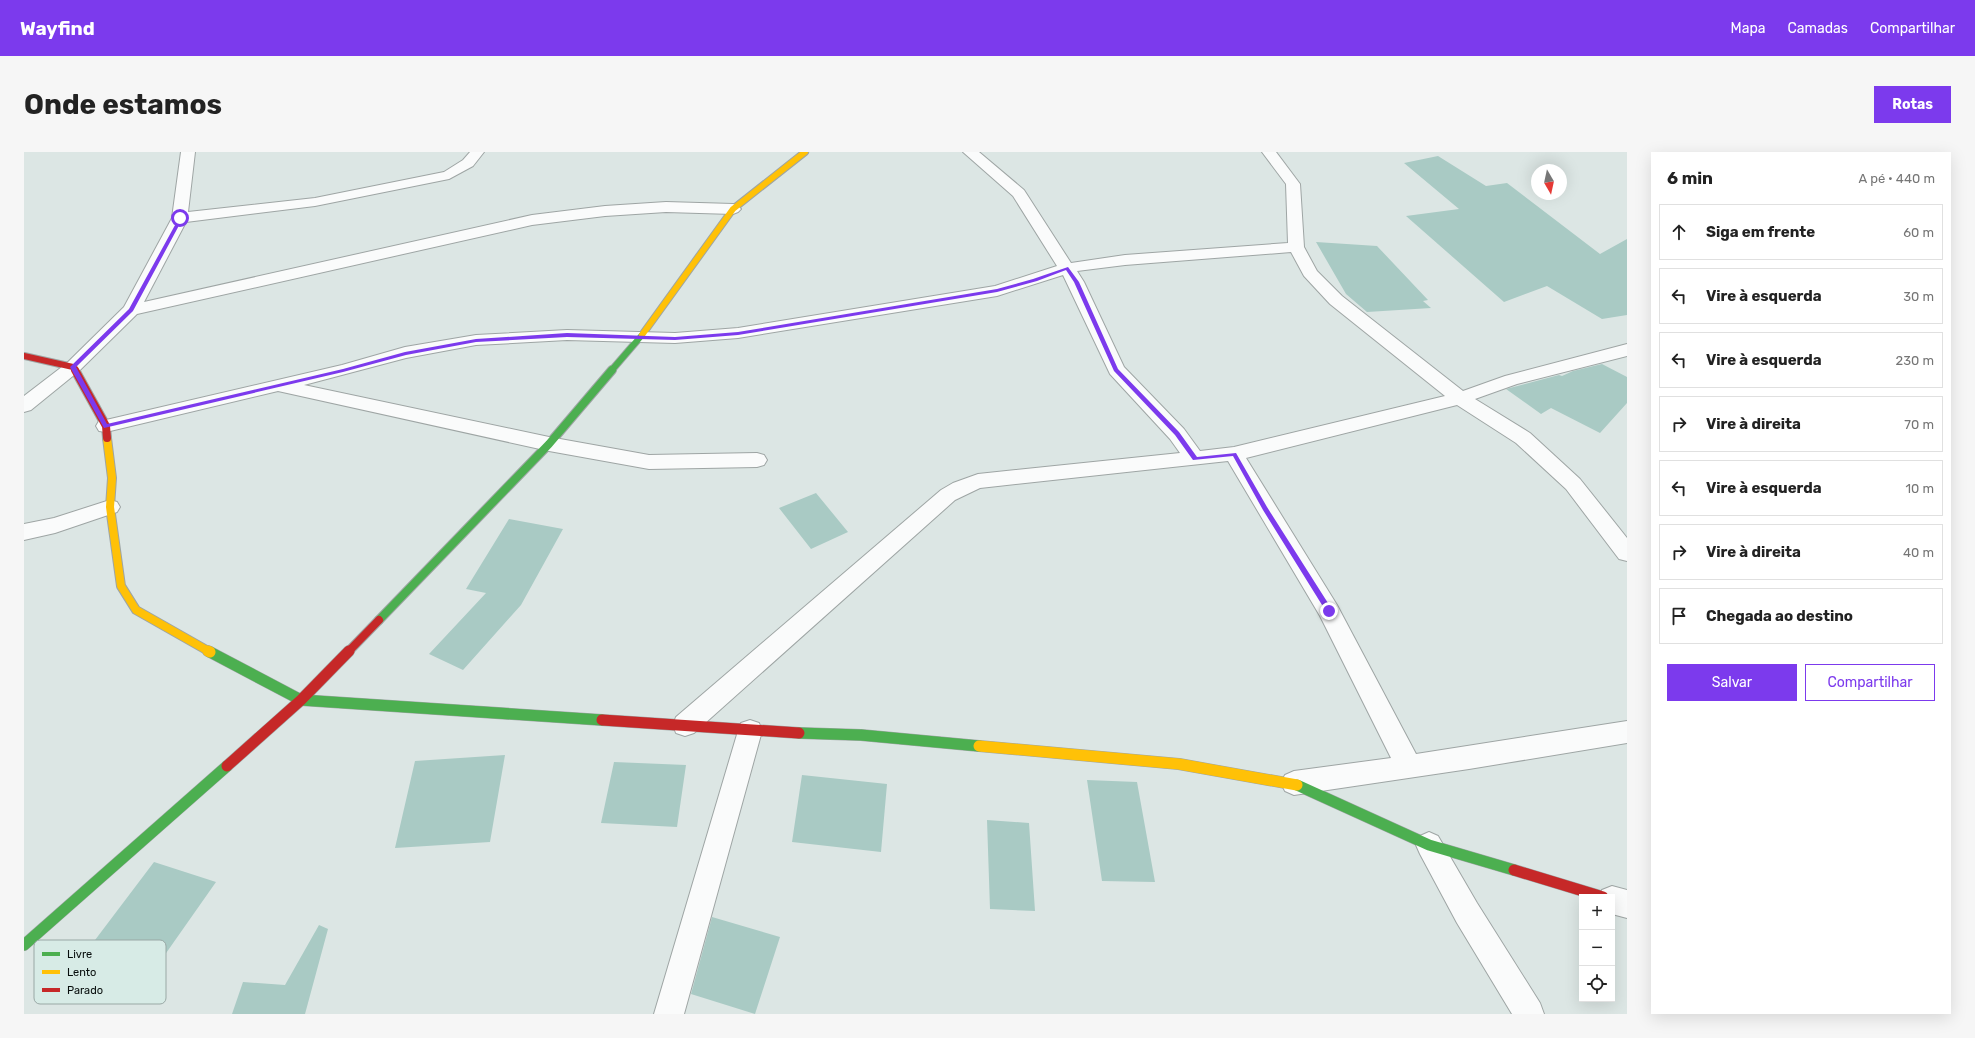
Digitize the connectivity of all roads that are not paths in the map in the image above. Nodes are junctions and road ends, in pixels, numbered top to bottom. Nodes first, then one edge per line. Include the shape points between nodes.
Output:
1 (188, 152) edge
2 (477, 152) edge
3 (805, 152) edge
4 (970, 152) edge
5 (1269, 152) edge
6 (732, 209) junction
7 (180, 218) junction
8 (1296, 247) junction
9 (1067, 268) junction
10 (131, 310) junction
11 (640, 338) junction
12 (1627, 350) edge
13 (24, 356) edge
14 (73, 367) junction
15 (278, 386) junction
16 (1460, 398) junction
17 (24, 406) edge
18 (106, 426) junction
19 (549, 444) junction
20 (1234, 454) junction
21 (1195, 459) junction
22 (757, 460) dead end
23 (110, 508) junction
24 (24, 532) edge
25 (1627, 553) edge
26 (301, 700) junction
27 (685, 724) junction
28 (750, 731) junction
29 (1627, 732) edge
30 (1409, 766) junction
31 (1294, 783) junction
32 (1429, 845) junction
33 (1593, 894) edge
34 (1615, 901) edge
35 (1627, 904) edge
36 (24, 945) edge
37 (669, 1014) edge
38 (1529, 1014) edge

1 - 7 street
2 - 7 street via 468,163 449,175 315,202
3 - 6 street
4 - 9 street via 1019,193
5 - 8 street via 1293,184
6 - 10 street via 666,207 532,220
6 - 11 street
7 - 10 street
8 - 9 street via 1125,260
8 - 16 street via 1310,273 1336,300
9 - 11 street via 997,291 738,334
9 - 21 street via 1076,282 1116,370 1177,434
10 - 14 street
11 - 15 street via 567,335 476,340 405,353
11 - 19 street
12 - 16 street via 1511,380
13 - 14 street
14 - 17 street
14 - 18 street
15 - 18 street
15 - 19 street
16 - 20 street
16 - 25 street via 1523,438 1573,484
18 - 23 street via 112,478
19 - 22 street via 649,462
19 - 26 street
20 - 21 street
20 - 30 street via 1329,611
21 - 27 street via 978,481 960,488 948,495
23 - 24 street
23 - 26 street via 121,586 136,610
26 - 27 street
26 - 36 street
27 - 28 street
28 - 31 street via 861,735 1179,764
28 - 37 street
29 - 30 street
30 - 31 street
31 - 32 street
32 - 33 street
32 - 38 street
34 - 35 street

